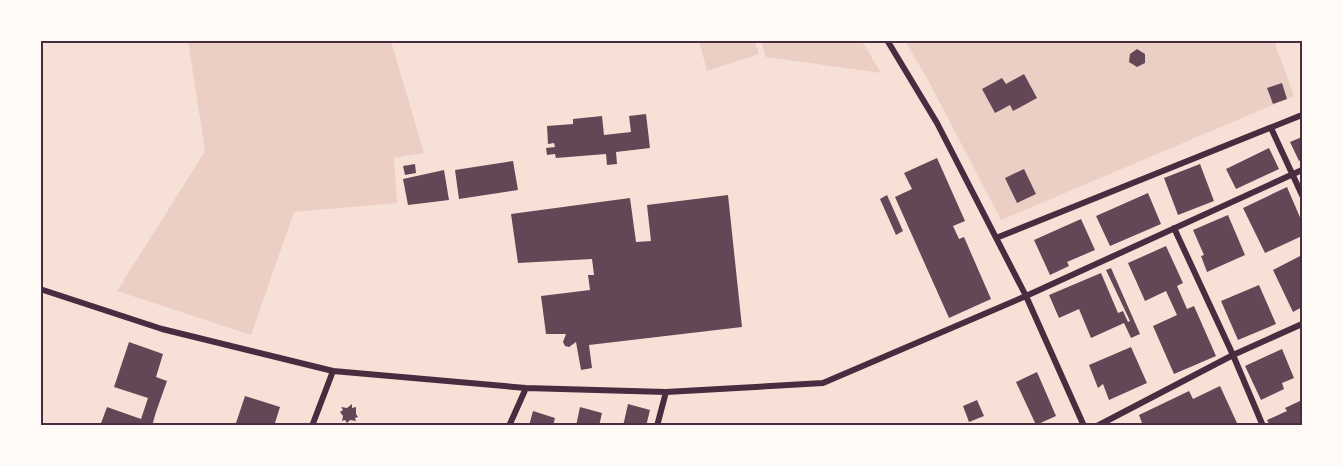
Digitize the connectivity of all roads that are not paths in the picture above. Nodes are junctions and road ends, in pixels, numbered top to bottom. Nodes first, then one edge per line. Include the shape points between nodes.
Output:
1 (887, 40) edge
2 (1302, 115) edge
3 (1271, 128) junction
4 (1302, 170) edge
5 (1293, 175) junction
6 (1302, 195) edge
7 (1174, 228) junction
8 (996, 238) junction
9 (40, 289) edge
10 (1026, 297) junction
11 (1302, 324) edge
12 (1233, 355) junction
13 (333, 371) junction
14 (526, 388) junction
15 (666, 392) junction
16 (312, 426) edge
17 (509, 426) edge
18 (657, 426) edge
19 (1084, 426) edge
20 (1097, 426) edge
21 (1263, 426) edge

1 - 8 street
2 - 3 street
3 - 5 street
3 - 8 street
4 - 5 street
5 - 6 street
5 - 7 street
7 - 10 street
7 - 12 street
8 - 10 street
9 - 13 street via 162,329
10 - 15 street via 823,383
10 - 19 street
11 - 12 street
12 - 20 street
12 - 21 street
13 - 14 street
13 - 16 street
14 - 15 street
14 - 17 street
15 - 18 street

